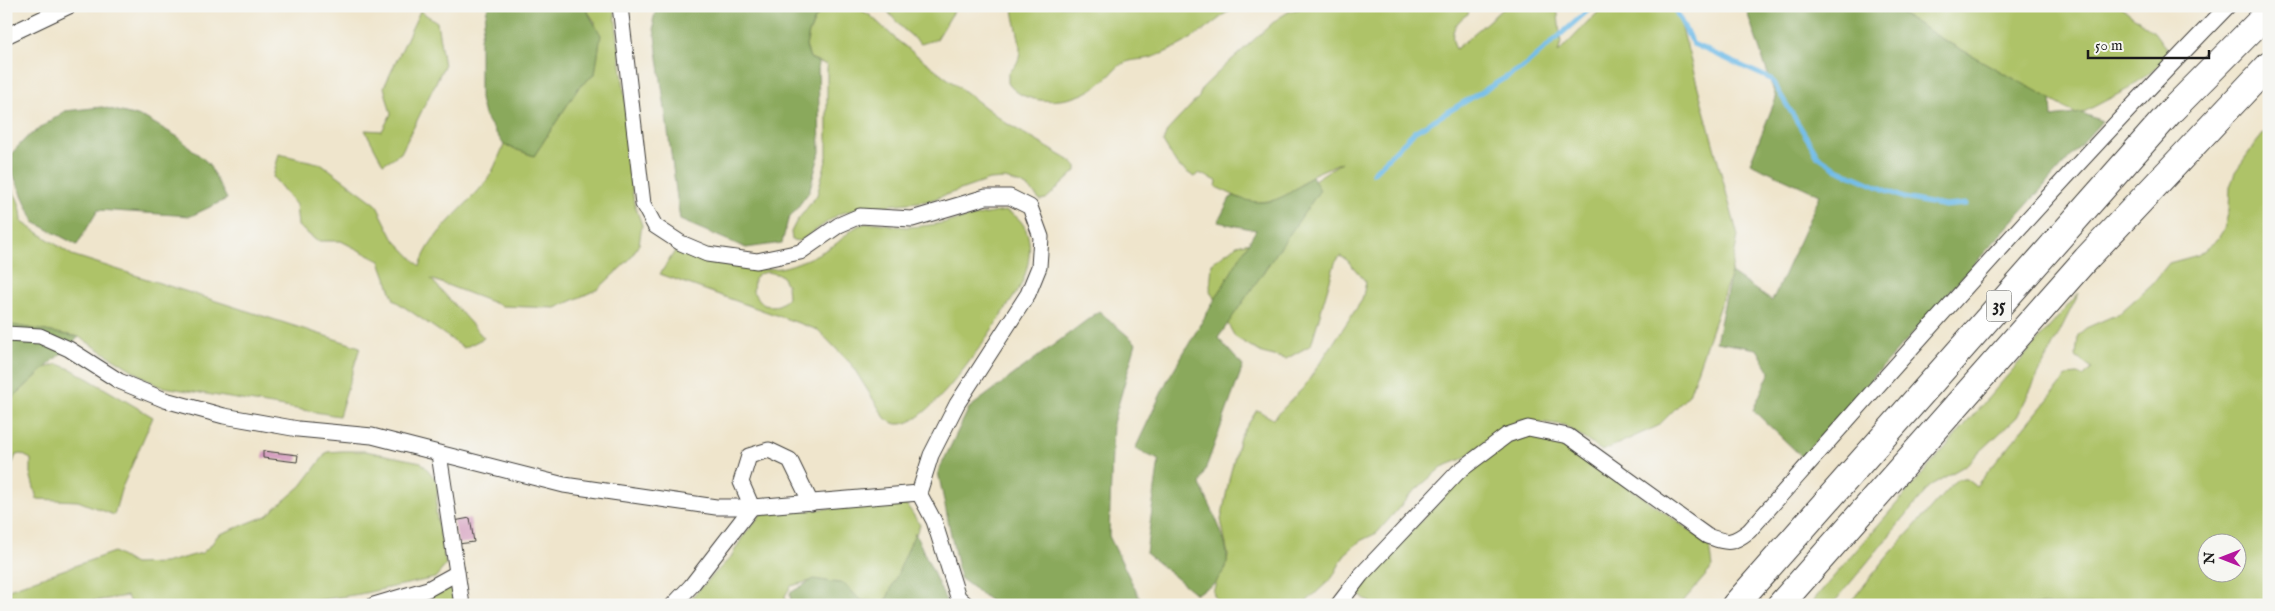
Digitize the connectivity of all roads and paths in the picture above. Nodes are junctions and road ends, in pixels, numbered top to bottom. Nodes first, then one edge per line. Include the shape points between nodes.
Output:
1 (69, 6) edge
2 (620, 6) edge
3 (2228, 6) edge
4 (2269, 12) edge
5 (6, 36) edge
6 (2269, 65) edge
7 (6, 334) edge
8 (439, 454) junction
9 (919, 493) junction
10 (811, 502) junction
11 (752, 507) junction
12 (457, 573) junction
13 (374, 605) edge
14 (462, 605) edge
15 (673, 605) edge
16 (967, 605) edge
17 (1338, 605) edge
18 (1735, 605) edge
19 (1780, 605) edge

1 - 5 street
2 - 9 street via 644,204 655,226 681,243 707,254 757,261 800,252 839,225 860,216 912,219 986,197 1010,197 1030,207 1041,237 1039,267 1028,294 956,404 931,454
3 - 17 street via 2033,211 1749,531 1734,542 1707,536 1568,436 1528,428 1507,435 1458,472 1361,575
4 - 18 highway, 35 via 2172,110
6 - 19 highway, 35 via 2086,259
7 - 8 street via 40,336 70,348 119,381 165,400 224,416 298,429 372,436
8 - 11 street via 564,485 706,506
8 - 12 street
9 - 10 street
9 - 16 street via 934,521 958,597
10 - 11 street
10 - 11 street via 790,460 769,450 748,456 741,482
11 - 15 street
12 - 13 street via 428,589
12 - 14 street

